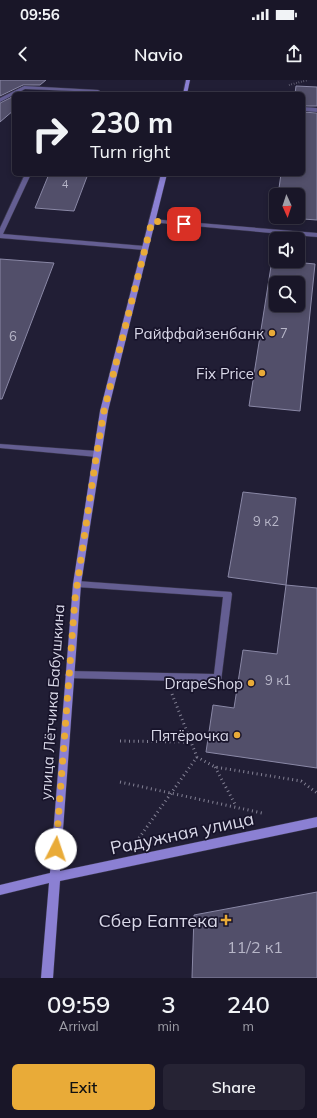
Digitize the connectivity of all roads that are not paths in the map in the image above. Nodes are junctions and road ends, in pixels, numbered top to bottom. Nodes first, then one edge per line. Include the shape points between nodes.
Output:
1 (188, 80) edge
2 (98, 91) dead end
3 (14, 92) edge
4 (66, 92) edge
5 (185, 92) edge
6 (12, 93) edge
7 (0, 100) edge
8 (305, 109) edge
9 (317, 110) edge
10 (27, 176) edge
11 (163, 176) edge
12 (152, 221) junction
13 (0, 235) edge
14 (317, 235) edge
15 (144, 248) junction
16 (0, 446) edge
17 (97, 454) junction
18 (77, 584) junction
19 (70, 675) junction
20 (317, 822) edge
21 (54, 877) junction
22 (0, 890) edge
23 (46, 978) edge

1 - 5 main road
2 - 4 street
3 - 4 street via 24,86
6 - 7 street
8 - 9 street
10 - 13 street
11 - 12 main road, улица Лётчика Бабушкина
12 - 14 street
12 - 15 main road, улица Лётчика Бабушкина
13 - 15 street
15 - 17 main road, улица Лётчика Бабушкина via 104,411
16 - 17 street
17 - 18 main road, улица Лётчика Бабушкина
18 - 19 main road, улица Лётчика Бабушкина
18 - 19 street via 228,594 218,678
19 - 21 main road, улица Лётчика Бабушкина
20 - 21 main road, Радужная улица
21 - 22 main road, Радужная улица
21 - 23 main road, улица Лётчика Бабушкина

